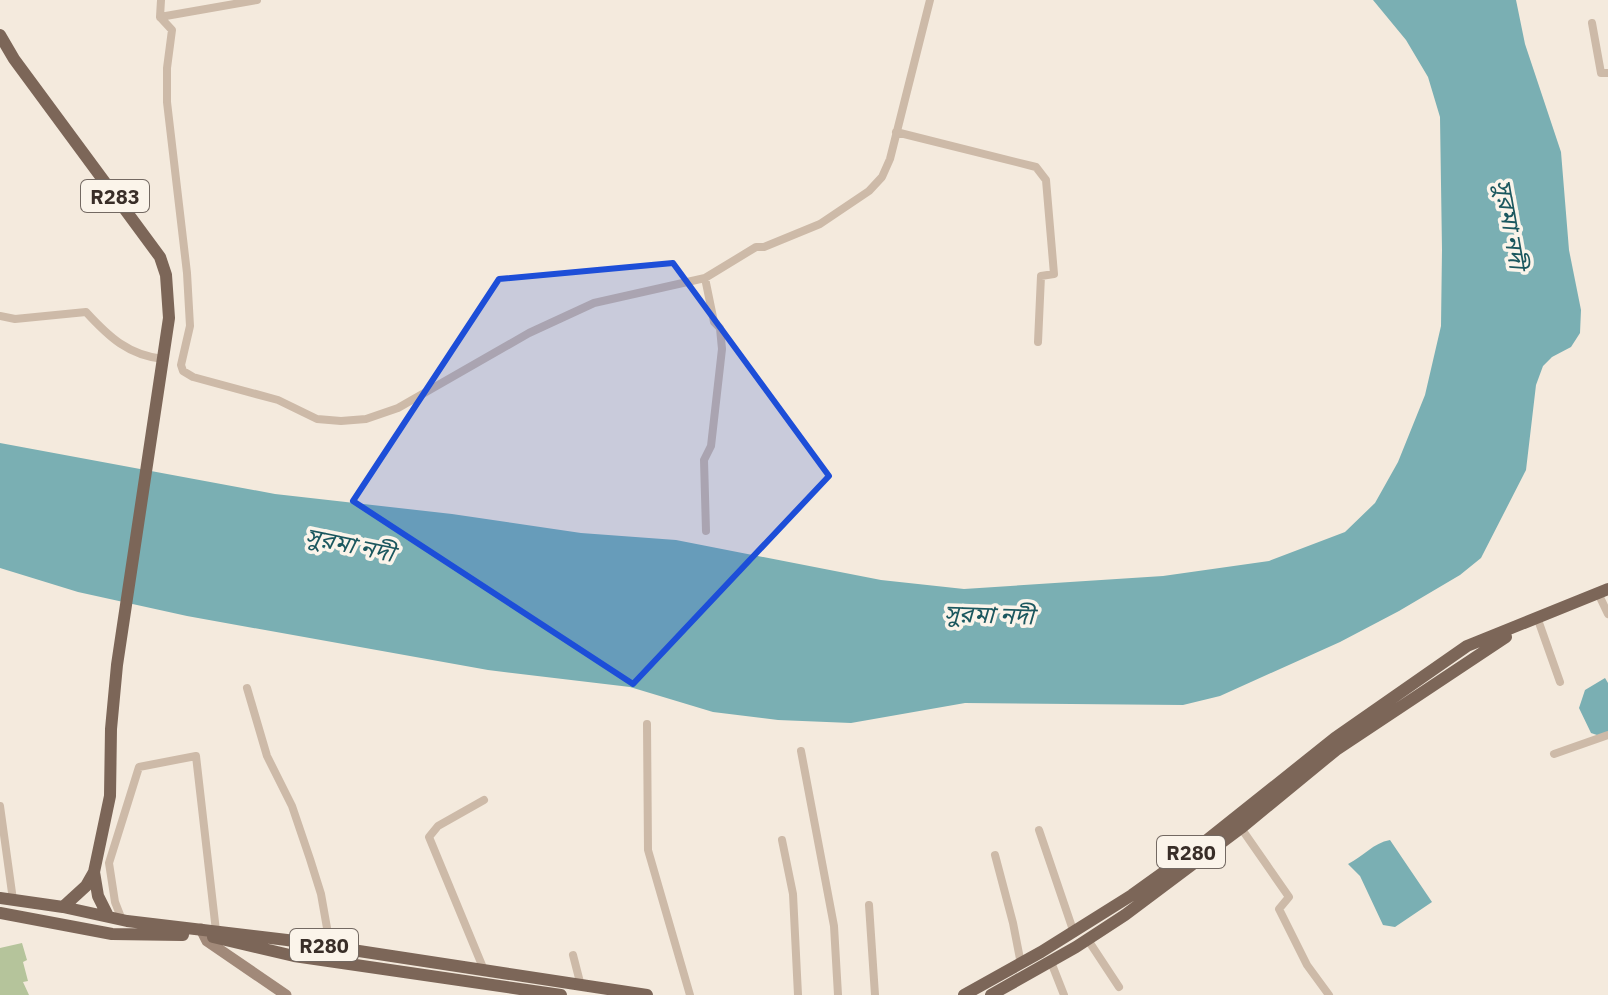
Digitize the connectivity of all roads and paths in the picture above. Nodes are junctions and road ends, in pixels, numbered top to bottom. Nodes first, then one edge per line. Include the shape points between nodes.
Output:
1 (161, 0) edge
2 (257, 0) edge
3 (930, 0) edge
4 (160, 17) junction
5 (1592, 23) dead end
6 (0, 35) edge
7 (1608, 73) edge
8 (896, 132) junction
9 (705, 278) junction
10 (0, 316) edge
11 (1038, 342) dead end
12 (163, 359) junction
13 (706, 531) dead end
14 (1603, 591) edge
15 (1608, 614) edge
16 (1537, 617) junction
17 (1469, 652) junction
18 (1560, 682) dead end
19 (247, 688) dead end
20 (1411, 693) junction
21 (647, 724) dead end
22 (1608, 735) edge
23 (801, 751) dead end
24 (1554, 754) dead end
25 (484, 800) dead end
26 (0, 806) edge
27 (1241, 828) junction
28 (1039, 830) dead end
29 (782, 840) dead end
30 (995, 855) dead end
31 (94, 872) junction
32 (7, 899) edge
33 (869, 905) dead end
34 (63, 907) junction
35 (81, 911) junction
36 (0, 913) edge
37 (108, 916) junction
38 (122, 920) junction
39 (78, 929) junction
40 (216, 931) junction
41 (202, 932) junction
42 (1074, 933) junction
43 (1088, 940) junction
44 (297, 941) junction
45 (332, 947) junction
46 (573, 955) dead end
47 (294, 956) junction
48 (333, 962) junction
49 (423, 962) junction
50 (1051, 962) junction
51 (1021, 964) junction
52 (484, 970) junction
53 (421, 975) junction
54 (581, 986) junction
55 (1119, 987) dead end
56 (286, 995) edge
57 (561, 995) edge
58 (647, 995) edge
59 (690, 995) edge
60 (798, 995) edge
61 (838, 995) edge
62 (875, 995) edge
63 (964, 995) edge
64 (991, 995) edge
65 (1064, 995) edge
66 (1329, 995) edge

1 - 4 street
2 - 4 street
3 - 8 street
4 - 9 street via 172,32 167,102 187,273 190,326 181,365 193,377 278,400 317,419 366,419 398,408 529,333 594,303
5 - 7 street via 1601,73
6 - 12 main road, R283 via 160,257 169,296
8 - 9 street via 882,177 869,191 820,224 756,247
8 - 11 street via 1036,167 1046,180 1054,274 1041,276
9 - 13 street via 722,349 711,446 704,460
10 - 12 street via 86,312 112,341
12 - 31 main road, R283 via 117,665 112,779
14 - 15 street
14 - 16 main road
16 - 17 main road
16 - 17 main road
16 - 18 street
17 - 20 main road
19 - 45 street via 267,756 310,859
20 - 27 main road, R280
20 - 42 main road, R280 via 1335,738 1192,852
21 - 59 street via 648,850
22 - 24 street
23 - 61 street via 834,926
25 - 52 street via 438,826 429,837
26 - 32 street
27 - 43 main road, R280
27 - 66 street via 1289,897 1279,909
28 - 42 street
29 - 60 street via 793,894
30 - 51 street
31 - 34 main road
31 - 37 main road
32 - 34 main road, R280
33 - 62 street
34 - 35 main road, R280
35 - 37 main road, R280
35 - 39 main road
36 - 39 main road, R280
37 - 38 main road, R280
38 - 40 street via 109,863 139,767 196,756
38 - 41 main road, R280
39 - 41 main road, R280 via 112,934
40 - 41 main road, R280
40 - 44 main road, R280
41 - 47 main road, R280
41 - 56 main road via 207,941
42 - 51 main road, R280
43 - 50 main road, R280
43 - 55 street
44 - 45 main road, R280
44 - 47 main road
45 - 48 street
45 - 49 main road, R280
46 - 54 street
47 - 48 main road, R280
48 - 53 main road, R280
49 - 52 main road, R280
49 - 53 main road
50 - 64 main road, R280
50 - 65 street
51 - 63 main road, R280
52 - 54 main road, R280
53 - 57 main road, R280
54 - 58 main road, R280

